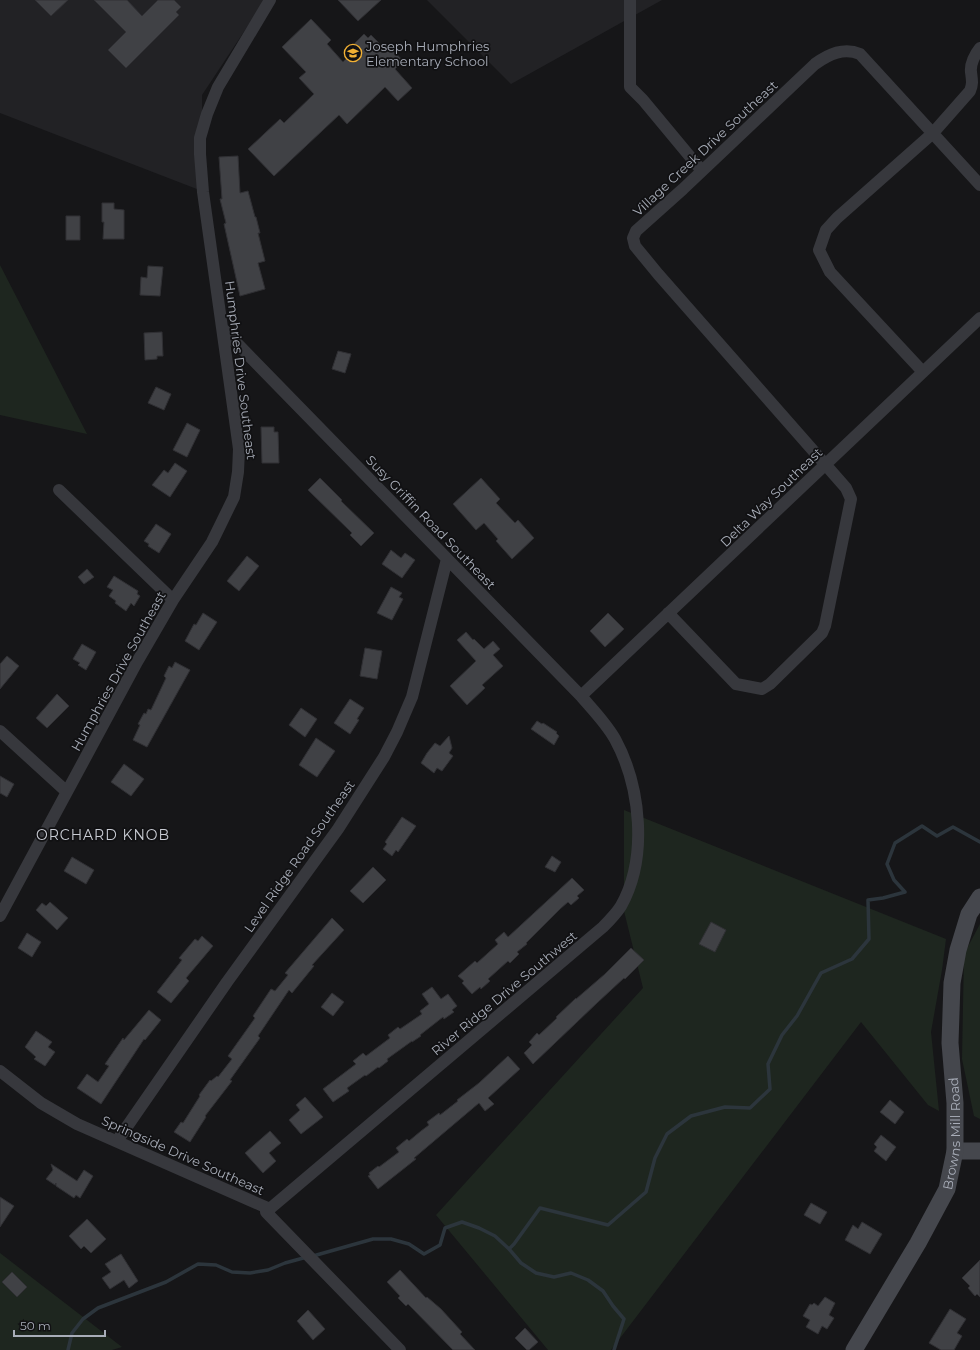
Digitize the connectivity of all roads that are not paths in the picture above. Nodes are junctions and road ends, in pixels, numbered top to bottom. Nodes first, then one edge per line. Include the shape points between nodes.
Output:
1 (630, 0) edge
2 (264, 2) edge
3 (980, 48) edge
4 (933, 133) junction
5 (702, 171) junction
6 (980, 185) edge
7 (980, 318) edge
8 (222, 328) junction
9 (923, 372) junction
10 (825, 465) junction
11 (59, 490) dead end
12 (447, 559) junction
13 (173, 600) junction
14 (668, 613) junction
15 (581, 696) junction
16 (0, 731) edge
17 (615, 739) joint
18 (67, 792) junction
19 (980, 897) edge
20 (0, 916) edge
21 (0, 1071) edge
22 (117, 1141) junction
23 (956, 1151) junction
24 (980, 1151) edge
25 (270, 1209) junction
26 (400, 1350) edge
27 (854, 1350) edge

1 - 5 street via 630,87
2 - 8 street, Humphries Drive Southeast via 218,87 200,138 203,192
3 - 4 street via 971,70 973,84 970,91
4 - 5 street, Village Creek Drive Southeast via 860,54 845,50 815,64
4 - 6 street, Village Creek Drive Southeast
4 - 9 street via 837,218 826,230 819,250 830,272
5 - 10 street, Village Creek Drive Southeast via 636,231 633,238 635,246
7 - 9 street, Delta Way Southeast
8 - 12 street, Susy Griffin Road Southeast
8 - 13 street, Humphries Drive Southeast via 239,449 234,497 212,542
9 - 10 street, Delta Way Southeast
10 - 14 street, Delta Way Southeast
10 - 14 street, Village Creek Drive Southeast via 846,488 851,498 825,626 822,633 770,684 762,689 736,684
11 - 13 street
12 - 15 street, Susy Griffin Road Southeast
12 - 22 street, Level Ridge Road Southeast via 412,697 384,757 338,829 227,982
13 - 18 street, Humphries Drive Southeast
14 - 15 street, Delta Way Southeast
15 - 17 street, Susy Griffin Road Southeast via 601,718
16 - 18 street
17 - 25 street, River Ridge Drive Southwest via 629,770 637,806 638,842 632,876 620,907 597,932
18 - 20 street, Humphries Drive Southeast
19 - 23 street, Browns Mill Road via 969,914 958,950 952,983 950,1043
21 - 22 street, Springside Drive Southeast via 41,1102 77,1124
22 - 25 street, Springside Drive Southeast
23 - 24 street
23 - 27 street, Browns Mill Road via 947,1189
25 - 26 street, Springside Drive Southeast via 266,1212

